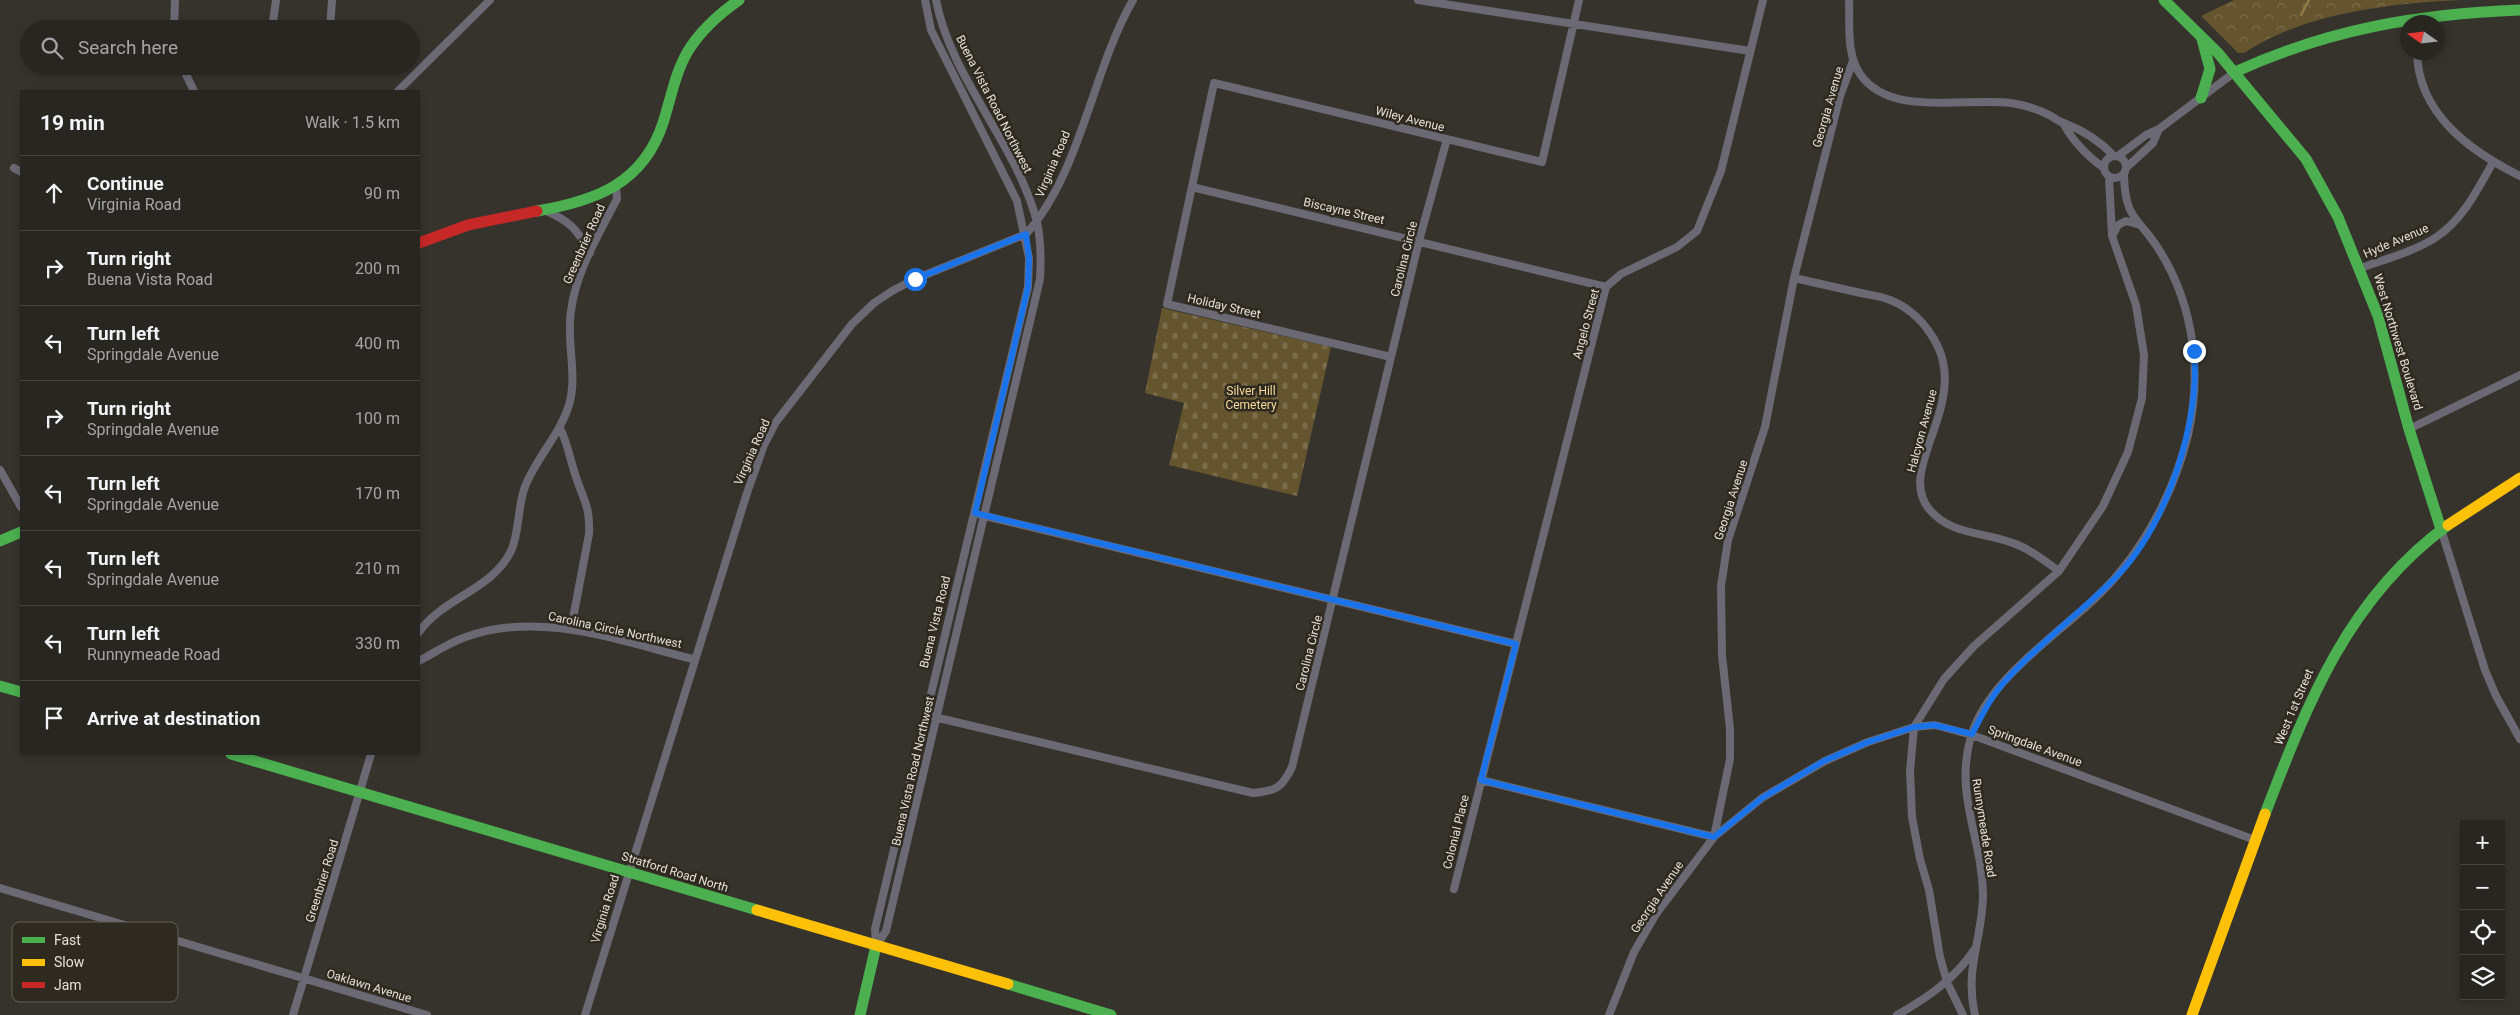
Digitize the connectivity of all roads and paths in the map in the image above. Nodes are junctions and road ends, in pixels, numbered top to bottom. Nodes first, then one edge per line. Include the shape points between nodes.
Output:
1 (175, 0) edge
2 (276, 0) edge
3 (332, 0) edge
4 (490, 0) edge
5 (739, 0) edge
6 (924, 0) edge
7 (936, 0) edge
8 (1133, 0) edge
9 (1418, 0) edge
10 (1578, 0) edge
11 (1763, 0) edge
12 (1849, 0) edge
13 (2164, 0) edge
14 (2520, 10) edge
15 (2445, 17) edge
16 (174, 20) edge
17 (273, 20) edge
18 (331, 20) edge
19 (2400, 21) edge
20 (1573, 22) junction
21 (2202, 37) junction
22 (1750, 51) junction
23 (2417, 60) edge
24 (1853, 61) junction
25 (420, 69) edge
26 (2235, 72) junction
27 (186, 75) edge
28 (414, 75) edge
29 (194, 90) edge
30 (399, 90) edge
31 (2201, 98) junction
32 (2063, 123) junction
33 (2159, 130) junction
34 (1447, 139) junction
35 (2116, 156) junction
36 (2493, 162) junction
37 (2104, 168) junction
38 (2125, 171) junction
39 (2520, 176) edge
40 (2109, 177) junction
41 (616, 186) junction
42 (1192, 187) junction
43 (544, 210) junction
44 (1037, 222) junction
45 (2140, 225) junction
46 (1026, 234) junction
47 (2112, 236) junction
48 (1419, 241) junction
49 (420, 242) edge
50 (590, 253) junction
51 (2361, 268) junction
52 (1794, 278) junction
53 (1606, 287) junction
54 (1392, 358) junction
55 (2520, 374) edge
56 (560, 428) junction
57 (2409, 429) junction
58 (0, 470) edge
59 (2520, 478) edge
60 (20, 505) edge
61 (975, 513) junction
62 (985, 516) junction
63 (2441, 529) junction
64 (20, 532) edge
65 (0, 541) edge
66 (2059, 571) junction
67 (1334, 599) junction
68 (571, 630) junction
69 (420, 631) edge
70 (1516, 644) junction
71 (694, 659) junction
72 (420, 660) edge
73 (0, 686) edge
74 (20, 692) edge
75 (926, 716) junction
76 (937, 718) junction
77 (1914, 727) junction
78 (1972, 734) junction
79 (2520, 739) edge
80 (234, 755) edge
81 (371, 755) edge
82 (1481, 780) junction
83 (360, 792) junction
84 (1714, 837) junction
85 (2255, 840) junction
86 (627, 873) junction
87 (0, 888) edge
88 (1454, 889) dead end
89 (115, 922) edge
90 (178, 941) edge
91 (876, 946) junction
92 (1976, 946) junction
93 (305, 978) junction
94 (1947, 982) junction
95 (1096, 1013) edge
96 (293, 1015) edge
97 (427, 1015) edge
98 (585, 1015) edge
99 (860, 1015) edge
100 (1111, 1015) edge
101 (1608, 1015) edge
102 (1897, 1015) edge
103 (1963, 1015) edge
104 (1975, 1015) edge
105 (2192, 1015) edge

1 - 16 street
2 - 17 street
3 - 18 street
4 - 25 street
5 - 41 main road via 715,16 698,35 677,74 653,147 638,167
6 - 46 street, Buena Vista Road Northwest via 932,30 1018,202
7 - 44 street, Buena Vista Road Northwest via 940,20 953,49 1020,181
8 - 44 street, Virginia Road via 1060,182
9 - 20 street
10 - 20 street, Wiley Avenue
11 - 22 street, Angelo Street
12 - 24 street
13 - 21 main road, West Northwest Boulevard
14 - 15 main road
19 - 26 main road via 2372,24 2308,41
20 - 22 street
20 - 34 street, Wiley Avenue via 1542,162
21 - 26 main road, West Northwest Boulevard
21 - 31 main road via 2210,69
22 - 53 street, Angelo Street via 1721,171 1697,231 1677,247 1621,274
23 - 36 street via 2423,90 2438,115 2460,138
24 - 32 street via 1870,86 1895,99 2013,103 2043,112
24 - 52 street, Georgia Avenue via 1840,96
26 - 31 street
26 - 51 main road, West Northwest Boulevard via 2306,158
27 - 29 street
28 - 30 street
31 - 33 street
32 - 35 street via 2074,126
32 - 37 street via 2068,133
33 - 35 street
33 - 38 street via 2153,143
34 - 42 street, Wiley Avenue via 1214,83
34 - 48 street, Carolina Circle
35 - 37 street via 2108,158
35 - 38 street via 2124,160
36 - 39 street
36 - 51 street, Hyde Avenue via 2467,206 2435,238
37 - 40 street
38 - 40 street via 2119,178
38 - 45 street, Runnymeade Road via 2128,210
40 - 47 street
41 - 43 main road via 592,199
41 - 50 street, Greenbrier Road via 617,199
42 - 48 street, Biscayne Street
42 - 54 street, Holiday Street via 1167,304
43 - 49 main road via 459,227
43 - 50 street via 565,219 578,232
44 - 46 street, Virginia Road
44 - 62 street, Buena Vista Road Northwest via 1041,258 1038,294
45 - 47 street via 2126,221 2118,224
45 - 78 street, Runnymeade Road via 2162,254 2178,289 2194,351 2196,385 2193,410 2180,460 2155,519 2119,574 2006,680 1987,705
46 - 61 street, Buena Vista Road via 1028,287
46 - 71 street, Virginia Road via 915,279 874,303 852,324 791,400 776,422 758,463
47 - 66 street via 2131,288 2142,334 2142,398 2118,475 2090,528
48 - 53 street, Biscayne Street
48 - 54 street, Carolina Circle
50 - 56 street, Greenbrier Road via 576,284 571,310 569,335 573,387
51 - 57 main road, West Northwest Boulevard via 2378,316
52 - 66 street, Halcyon Avenue via 1890,300 1909,310 1925,325 1939,346 1946,389 1942,410 1920,470 1920,492 1928,508 1947,525 2017,544
52 - 84 street, Georgia Avenue via 1765,428 1728,540 1721,586 1722,655 1730,758
53 - 70 street, Angelo Street
54 - 67 street, Carolina Circle
55 - 57 street
56 - 68 street via 587,504 589,519
56 - 69 street, Greenbrier Road via 526,484 512,550 499,569 487,582 441,610
57 - 63 main road, West Northwest Boulevard
58 - 60 street
59 - 63 main road, West 1st Street via 2472,506
61 - 62 street
61 - 75 street, Buena Vista Road
62 - 67 street
62 - 76 street, Buena Vista Road Northwest
63 - 79 street, West Northwest Boulevard via 2485,670
63 - 85 main road, West 1st Street via 2379,590 2358,617 2318,683
64 - 65 main road
66 - 77 street via 1974,646 1944,679
67 - 70 street
67 - 76 street, Carolina Circle via 1292,767 1284,783 1271,791 1253,793 1215,786
68 - 71 street, Carolina Circle Northwest
68 - 72 street, Carolina Circle Northwest via 536,625 486,630 449,644
70 - 82 street
71 - 86 street, Virginia Road
73 - 74 main road
75 - 76 street, Carolina Circle
75 - 91 street, Buena Vista Road via 875,929
76 - 91 street, Buena Vista Road Northwest via 886,931
77 - 78 street, Springdale Avenue via 1944,726
77 - 84 street, Springdale Avenue via 1824,761 1762,798
77 - 94 street via 1910,770 1912,817
78 - 85 street, Springdale Avenue
78 - 92 street, Runnymeade Road via 1964,777 1983,896
80 - 83 main road, Stratford Road North
81 - 83 street, Greenbrier Road
82 - 84 street
82 - 88 street, Colonial Place
83 - 86 main road, Stratford Road North
83 - 93 street, Greenbrier Road
84 - 101 street, Georgia Avenue via 1656,914 1634,952
85 - 105 main road, West 1st Street
86 - 91 main road, Stratford Road North
86 - 98 street, Virginia Road
87 - 89 street, Oaklawn Avenue
90 - 93 street, Oaklawn Avenue
91 - 95 main road, Stratford Road North
91 - 99 main road, Buena Vista Road
92 - 94 street via 1965,964
92 - 104 street, Runnymeade Road via 1970,980
93 - 96 street, Greenbrier Road
93 - 97 street, Oaklawn Avenue
94 - 102 street
94 - 103 street
95 - 100 main road, Stratford Road North

